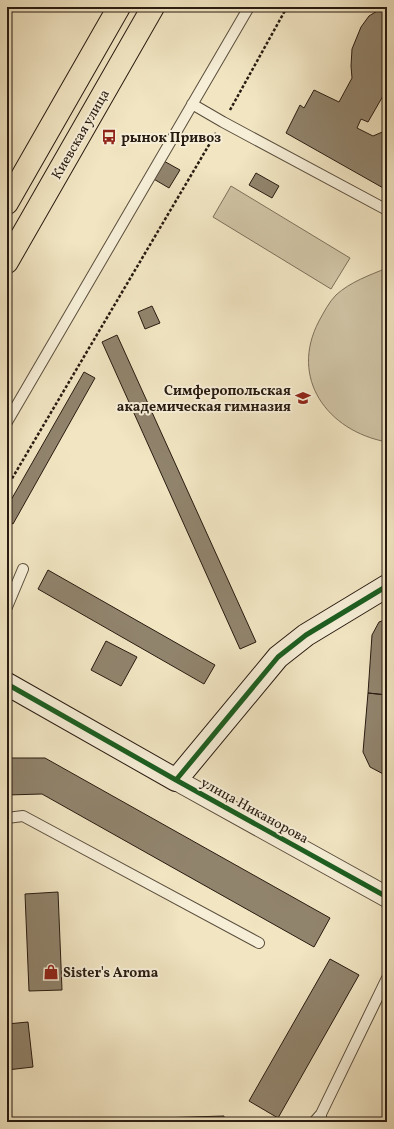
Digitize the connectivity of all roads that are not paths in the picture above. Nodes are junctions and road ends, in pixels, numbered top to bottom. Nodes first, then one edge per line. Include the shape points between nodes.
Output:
1 (119, 7) edge
2 (152, 7) edge
3 (249, 7) edge
4 (192, 104) junction
5 (7, 202) edge
6 (387, 210) edge
7 (7, 262) edge
8 (7, 422) edge
9 (23, 570) dead end
10 (387, 586) edge
11 (7, 607) edge
12 (7, 684) edge
13 (176, 780) junction
14 (7, 818) edge
15 (387, 897) edge
16 (259, 943) dead end
17 (387, 978) edge
18 (318, 1119) edge

1 - 5 main road, Киевская улица
2 - 7 main road, Киевская улица
3 - 4 lane
4 - 6 lane
4 - 8 lane
9 - 11 lane
10 - 13 street via 306,635 278,657
12 - 13 street, улица Никанорова
13 - 15 street, улица Никанорова
14 - 16 lane via 23,816
17 - 18 lane

